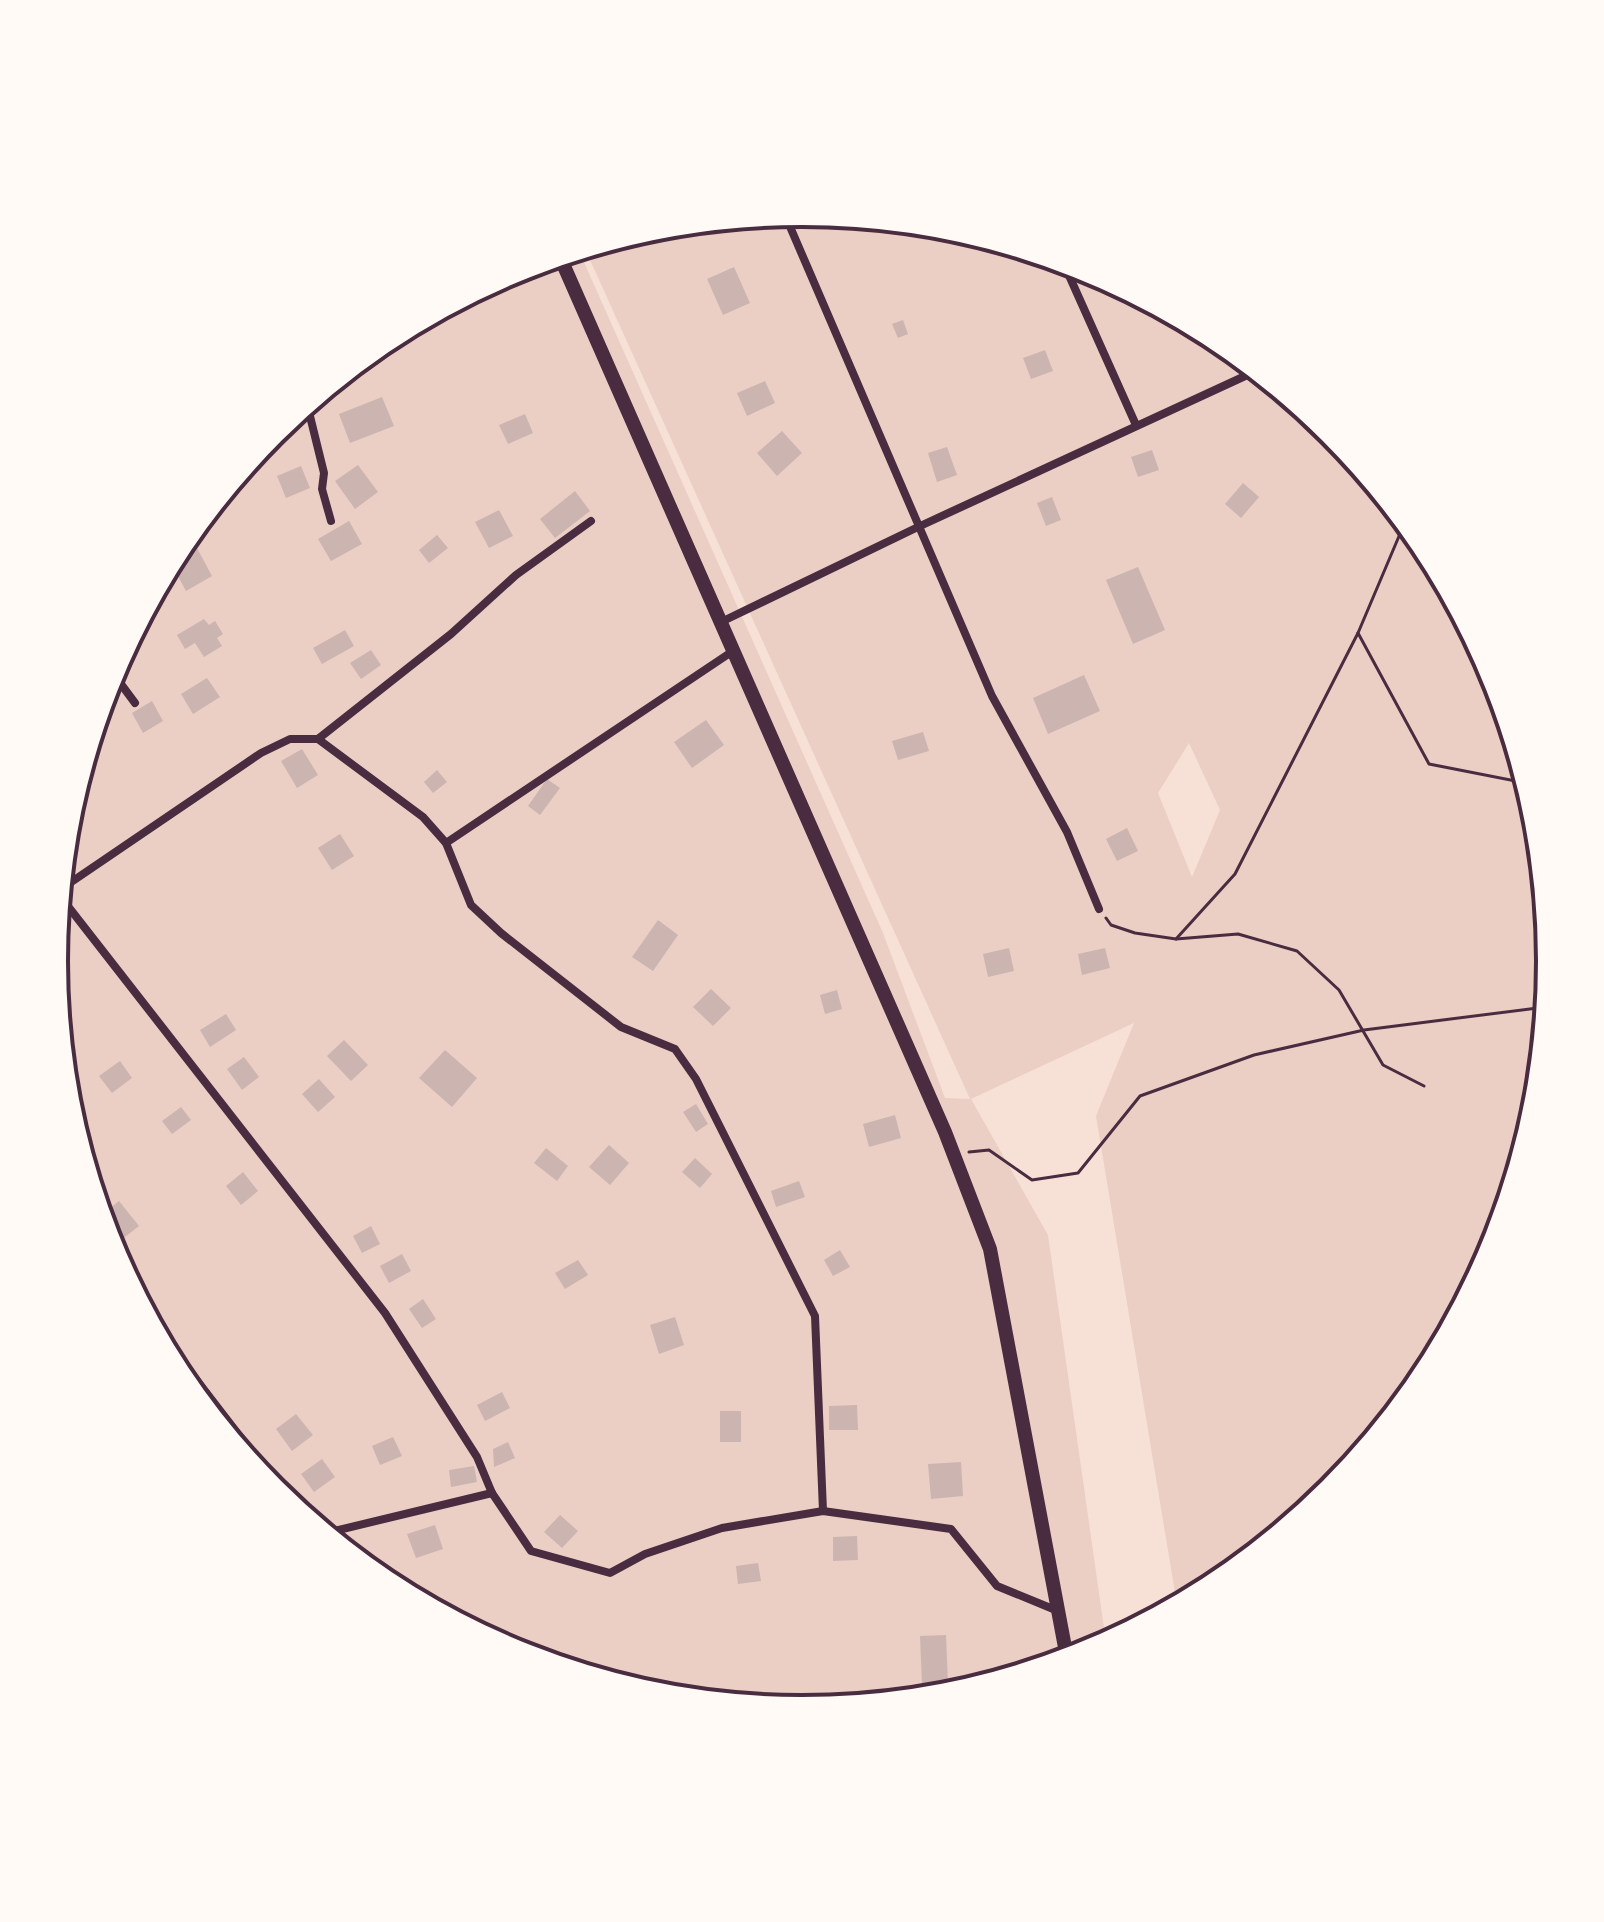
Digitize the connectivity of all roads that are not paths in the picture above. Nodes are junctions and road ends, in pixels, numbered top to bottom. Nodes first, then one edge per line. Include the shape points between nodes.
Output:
1 (790, 227) edge
2 (564, 267) edge
3 (1070, 278) edge
4 (1245, 376) edge
5 (310, 416) edge
6 (1136, 425) junction
7 (331, 521) dead end
8 (591, 521) dead end
9 (918, 527) junction
10 (721, 622) junction
11 (733, 651) junction
12 (122, 685) edge
13 (135, 703) dead end
14 (318, 739) junction
15 (446, 843) junction
16 (73, 881) edge
17 (70, 909) edge
18 (1099, 909) road end
19 (492, 1493) junction
20 (823, 1511) junction
21 (339, 1530) edge
22 (1058, 1611) junction
23 (1065, 1646) edge

1 - 9 street
2 - 10 main road
3 - 6 street
4 - 6 street
5 - 7 street
6 - 9 street
8 - 14 street via 516,575
9 - 10 street
9 - 18 street via 992,696 1067,832
10 - 11 main road
11 - 15 street
11 - 22 main road via 990,1249
12 - 13 street
14 - 15 street via 423,817
14 - 16 street via 290,739 261,753
15 - 20 street via 471,905 621,1027 675,1049 696,1079 815,1316
17 - 19 street via 385,1313 477,1457
19 - 20 street via 531,1551 610,1573 645,1554 722,1528
19 - 21 street
20 - 22 street via 951,1529 997,1586
22 - 23 main road

